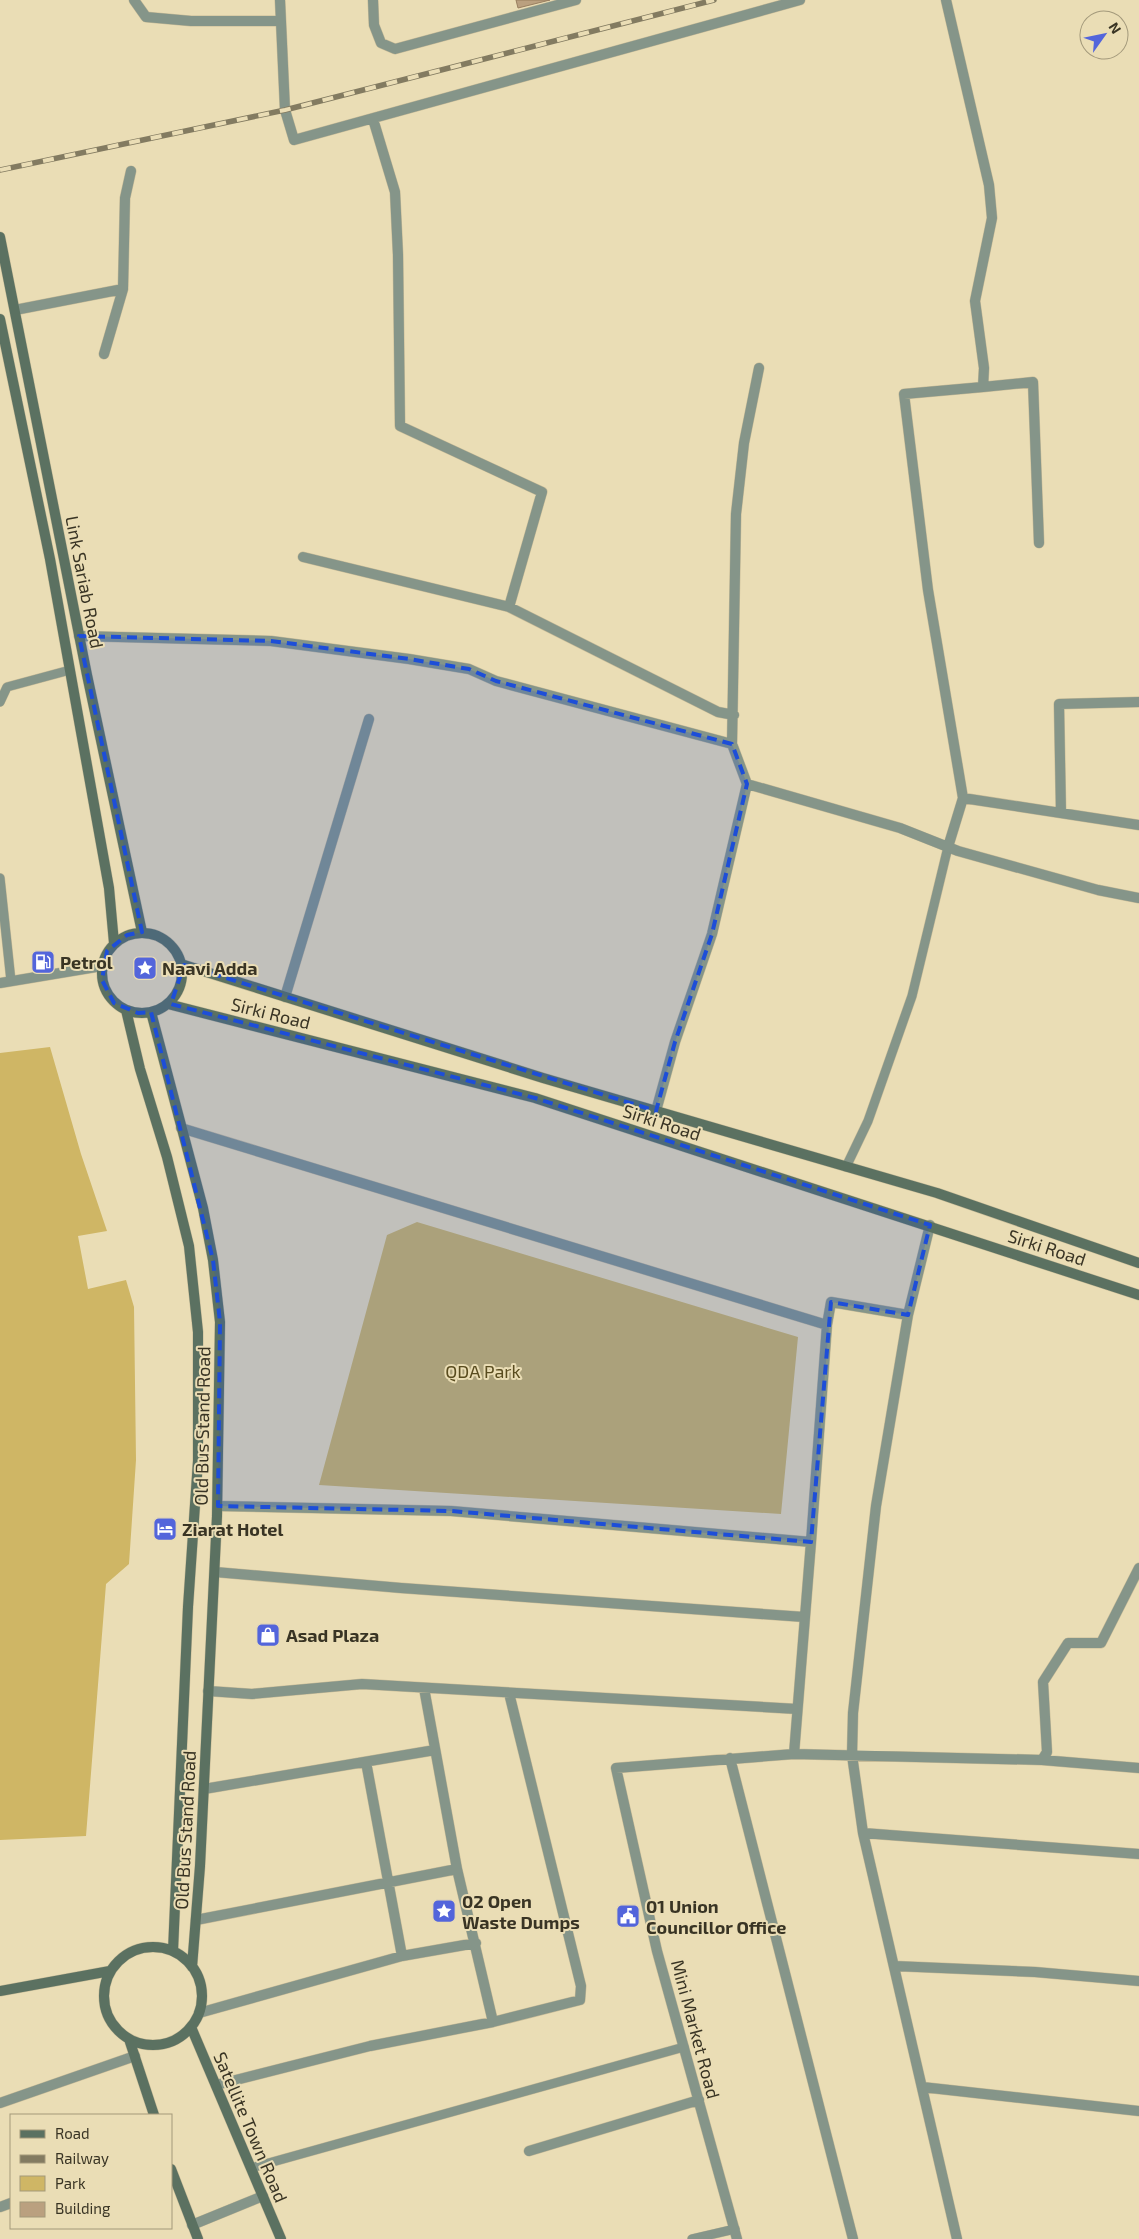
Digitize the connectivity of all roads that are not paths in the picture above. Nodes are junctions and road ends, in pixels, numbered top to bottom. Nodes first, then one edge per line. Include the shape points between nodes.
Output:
1 (134, 0) edge
2 (280, 0) edge
3 (373, 0) edge
4 (576, 0) edge
5 (800, 0) edge
6 (946, 0) edge
7 (281, 22) junction
8 (373, 118) junction
9 (131, 171) dead end
10 (0, 237) edge
11 (123, 289) junction
12 (15, 310) junction
13 (0, 319) edge
14 (104, 354) dead end
15 (759, 368) dead end
16 (983, 387) junction
17 (1039, 543) dead end
18 (303, 557) dead end
19 (510, 607) junction
20 (79, 636) junction
21 (70, 670) junction
22 (0, 702) edge
23 (1139, 702) edge
24 (734, 715) junction
25 (369, 719) dead end
26 (732, 744) junction
27 (747, 784) junction
28 (963, 798) junction
29 (1061, 813) junction
30 (1139, 825) edge
31 (948, 847) junction
32 (0, 878) edge
33 (1139, 898) edge
34 (142, 932) junction
35 (114, 943) junction
36 (181, 964) junction
37 (102, 966) junction
38 (11, 981) junction
39 (0, 983) edge
40 (285, 997) junction
41 (168, 1004) junction
42 (126, 1010) junction
43 (151, 1012) junction
44 (656, 1111) junction
45 (180, 1128) junction
46 (846, 1167) junction
47 (930, 1225) junction
48 (1139, 1263) edge
49 (1139, 1294) edge
50 (908, 1315) junction
51 (827, 1325) junction
52 (218, 1506) junction
53 (811, 1542) junction
54 (1139, 1568) edge
55 (215, 1572) junction
56 (1134, 1592) edge
57 (804, 1617) junction
58 (424, 1688) junction
59 (208, 1691) junction
60 (509, 1693) junction
61 (797, 1709) junction
62 (435, 1750) junction
63 (794, 1754) junction
64 (852, 1755) junction
65 (730, 1758) junction
66 (1042, 1760) junction
67 (366, 1762) junction
68 (1139, 1768) edge
69 (204, 1789) junction
70 (863, 1833) junction
71 (1139, 1854) edge
72 (456, 1869) junction
73 (389, 1883) junction
74 (196, 1920) junction
75 (476, 1943) junction
76 (173, 1951) junction
77 (402, 1956) junction
78 (894, 1966) junction
79 (192, 1967) junction
80 (110, 1971) junction
81 (1139, 1981) edge
82 (0, 1991) edge
83 (199, 2013) junction
84 (492, 2022) junction
85 (191, 2027) junction
86 (129, 2039) junction
87 (684, 2047) junction
88 (135, 2056) junction
89 (216, 2085) junction
90 (922, 2087) junction
91 (699, 2100) junction
92 (0, 2103) edge
93 (1139, 2111) edge
94 (154, 2114) edge
95 (529, 2151) dead end
96 (251, 2168) junction
97 (172, 2172) edge
98 (263, 2196) junction
99 (192, 2225) junction
100 (736, 2234) edge
101 (198, 2239) edge
102 (281, 2239) edge
103 (692, 2239) edge
104 (853, 2239) edge
105 (957, 2239) edge

1 - 7 street via 146,17
2 - 7 street
3 - 4 street via 374,24 381,43 395,49
5 - 8 street
6 - 16 street via 990,193 992,218 975,301 984,368
7 - 8 street via 285,110 294,140
8 - 19 street via 395,192 400,426 542,492
9 - 11 street via 125,198
10 - 12 main road, Link Sariab Road
11 - 12 street
11 - 14 street
12 - 20 main road, Link Sariab Road
13 - 21 main road, Link Sariab Road
15 - 24 street via 744,443 736,514
16 - 17 street via 1033,382
16 - 28 street via 904,394 928,590
18 - 19 street
19 - 24 street via 718,712
20 - 26 street via 271,640 409,659 469,669 496,681
20 - 34 main road, Link Sariab Road
21 - 22 lane via 7,687
21 - 35 main road, Link Sariab Road via 109,888
23 - 29 street via 1060,704
24 - 26 street
25 - 40 street
26 - 27 street
27 - 31 street via 900,828
27 - 44 street via 712,934 675,1042
28 - 29 street
28 - 31 street
29 - 30 street
31 - 33 street via 1098,890
31 - 46 lane via 912,996 868,1121
32 - 38 lane
34 - 35 main road via 127,935
34 - 36 main road via 167,941
35 - 37 main road via 107,951
36 - 40 main road, Sirki Road
36 - 41 main road via 180,986
37 - 38 street
37 - 42 main road via 106,992 114,1003
38 - 39 street
40 - 44 main road, Sirki Road
41 - 43 main road
41 - 47 main road, Sirki Road via 535,1098
42 - 43 main road
42 - 76 main road, Old Bus Stand Road via 189,1246 198,1332 198,1461 188,1607
43 - 45 main road, Old Bus Stand Road
44 - 46 main road, Sirki Road
45 - 51 street
45 - 52 main road, Old Bus Stand Road via 205,1217 220,1322
46 - 48 main road, Sirki Road via 937,1193
47 - 49 main road, Sirki Road
47 - 50 street
50 - 51 street via 831,1302
50 - 64 street via 876,1506 853,1713
51 - 53 street
52 - 53 street via 452,1511
52 - 55 main road, Old Bus Stand Road
53 - 57 street
54 - 56 street
55 - 57 street
55 - 59 main road, Old Bus Stand Road
56 - 66 street via 1101,1643 1068,1643 1043,1682 1047,1752
57 - 61 street
58 - 59 street via 362,1684 252,1694
58 - 60 street
58 - 62 street
59 - 69 main road, Old Bus Stand Road
60 - 61 street
60 - 84 street via 582,1986 580,2000
61 - 63 street
62 - 67 street
62 - 72 street
63 - 64 street
63 - 65 street
64 - 66 street
64 - 70 street
65 - 87 street, Mini Market Road via 616,1768 657,1951
65 - 104 street
66 - 68 street
67 - 69 street
67 - 73 street
69 - 74 main road, Old Bus Stand Road
70 - 71 street
70 - 78 street
72 - 73 street
72 - 75 street
73 - 74 street
73 - 77 street
74 - 79 main road, Old Bus Stand Road
75 - 77 street
75 - 84 street
76 - 79 main road
76 - 80 main road via 159,1947 137,1949 119,1960
77 - 83 street
78 - 81 street via 1036,1972
78 - 90 street
79 - 83 main road via 200,1981
80 - 82 main road
80 - 86 main road via 104,1986 108,2016
83 - 85 main road
84 - 89 street via 370,2046
85 - 86 main road via 178,2038 162,2044 145,2044
85 - 89 main road, Satellite Town Road
86 - 88 main road
87 - 91 street, Mini Market Road
87 - 96 lane
88 - 92 street
88 - 94 main road
89 - 96 main road, Satellite Town Road
90 - 93 street
90 - 105 street
91 - 95 street
91 - 100 street, Mini Market Road
96 - 98 main road, Satellite Town Road
97 - 99 main road
98 - 99 street
98 - 102 main road, Satellite Town Road
99 - 101 main road
100 - 103 lane

